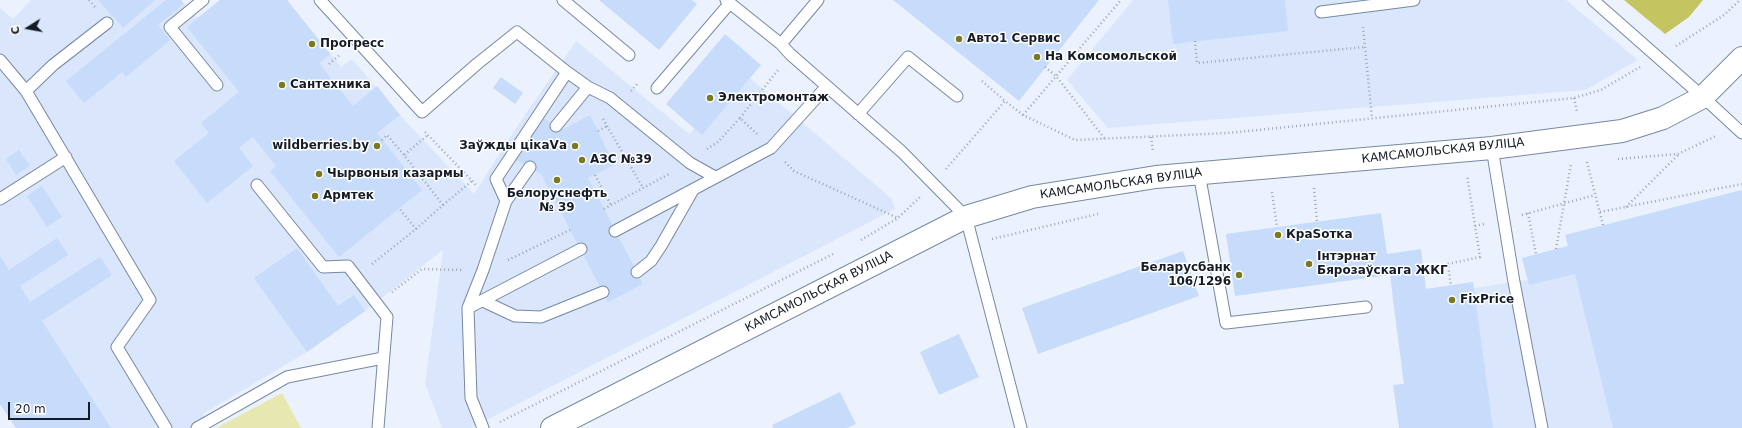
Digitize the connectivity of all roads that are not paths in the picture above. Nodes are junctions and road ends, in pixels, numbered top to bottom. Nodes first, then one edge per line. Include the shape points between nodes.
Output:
1 (203, 0) edge
2 (320, 0) edge
3 (563, 0) edge
4 (818, 0) edge
5 (1414, 0) edge
6 (1593, 0) edge
7 (728, 1) edge
8 (1321, 12) dead end
9 (107, 23) dead end
10 (781, 44) junction
11 (629, 55) dead end
12 (1742, 58) edge
13 (0, 60) edge
14 (567, 72) junction
15 (217, 85) dead end
16 (827, 86) junction
17 (588, 87) junction
18 (656, 88) dead end
19 (26, 91) junction
20 (957, 96) dead end
21 (1703, 97) junction
22 (858, 114) junction
23 (556, 126) dead end
24 (1742, 133) edge
25 (1492, 148) junction
26 (66, 157) junction
27 (530, 167) dead end
28 (1199, 173) junction
29 (715, 177) junction
30 (257, 185) dead end
31 (693, 189) junction
32 (0, 199) edge
33 (506, 202) junction
34 (966, 217) junction
35 (616, 231) dead end
36 (581, 249) dead end
37 (637, 272) dead end
38 (603, 292) dead end
39 (483, 301) junction
40 (1366, 307) dead end
41 (468, 308) junction
42 (383, 358) junction
43 (166, 428) edge
44 (197, 428) edge
45 (378, 428) edge
46 (483, 428) edge
47 (552, 428) edge
48 (1021, 428) edge
49 (1542, 428) edge

1 - 15 lane via 170,27
2 - 14 lane via 422,112 517,32
3 - 11 lane
4 - 10 lane
5 - 8 lane
6 - 21 lane
7 - 10 lane
7 - 18 lane
9 - 19 lane via 53,65
10 - 16 lane
12 - 21 main road, КАМСАМОЛЬСКАЯ ВУЛІЦА
13 - 19 lane
14 - 17 lane
14 - 33 lane via 496,179
16 - 22 lane
16 - 29 lane via 771,148
17 - 23 lane
17 - 29 lane via 610,98 690,163
19 - 26 lane
20 - 22 lane via 908,57
21 - 24 lane
21 - 25 main road, КАМСАМОЛЬСКАЯ ВУЛІЦА via 1663,118 1622,131
22 - 34 lane via 902,152
25 - 28 main road, КАМСАМОЛЬСКАЯ ВУЛІЦА
25 - 49 lane
26 - 32 lane
26 - 43 lane via 150,300 117,346
27 - 33 lane
28 - 34 main road, КАМСАМОЛЬСКАЯ ВУЛІЦА via 1156,176 1032,197
28 - 40 lane via 1226,323
29 - 31 lane
30 - 42 lane via 323,267 348,266 377,304 386,317
31 - 35 lane
31 - 37 lane via 651,261
33 - 41 lane
34 - 47 main road, КАМСАМОЛЬСКАЯ ВУЛІЦА
34 - 48 lane
36 - 39 lane
38 - 39 lane via 541,317 515,316
39 - 41 lane
41 - 46 lane via 471,398
42 - 44 lane via 287,377
42 - 45 lane

